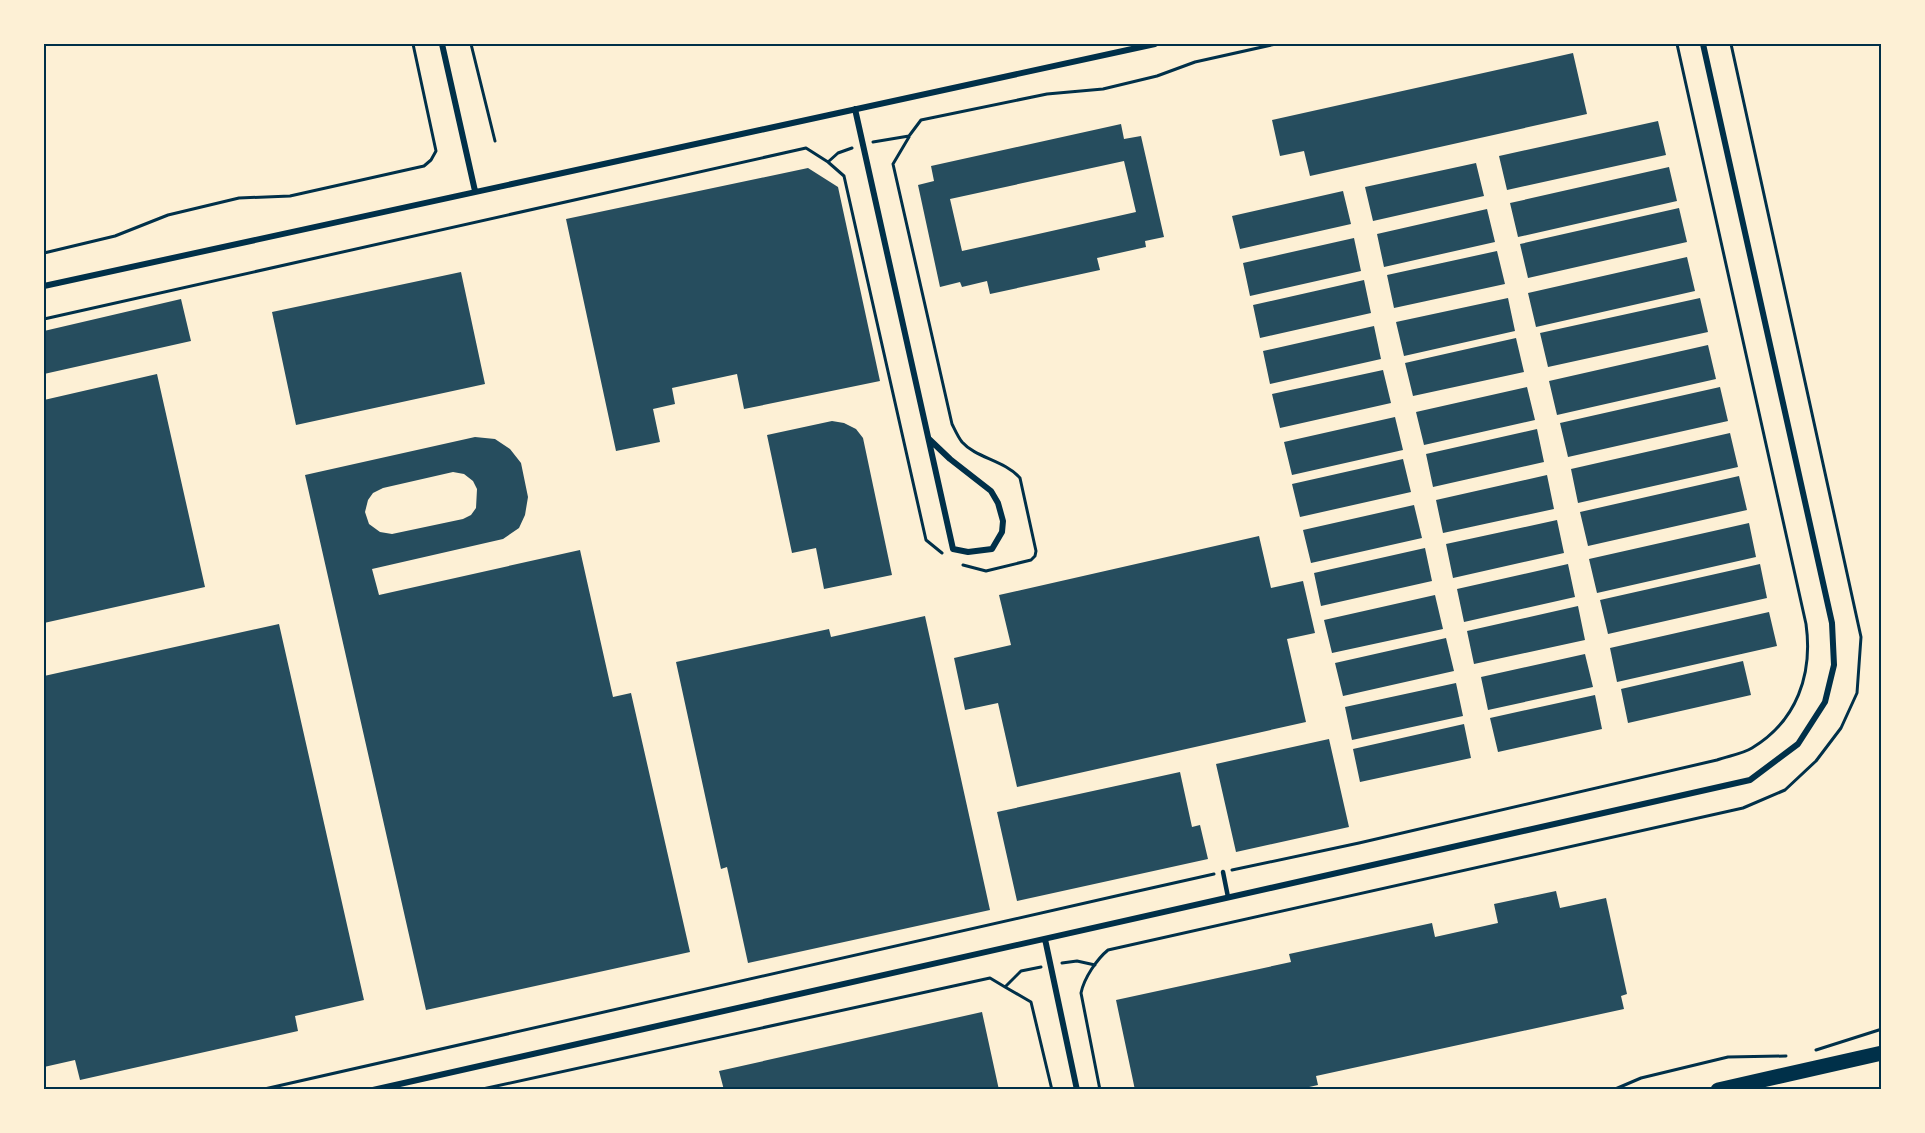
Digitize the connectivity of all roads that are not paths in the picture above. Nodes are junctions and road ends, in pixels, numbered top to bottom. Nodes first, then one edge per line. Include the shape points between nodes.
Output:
1 (442, 44) edge
2 (1155, 44) edge
3 (1703, 44) edge
4 (855, 109) junction
5 (475, 191) junction
6 (44, 286) edge
7 (929, 439) junction
8 (1223, 872) road end
9 (1228, 897) junction
10 (1045, 939) junction
11 (1881, 1053) edge
12 (373, 1089) edge
13 (1077, 1089) edge
14 (1718, 1089) edge

1 - 5 street
2 - 4 street
3 - 9 street via 1832,623 1834,665 1825,702 1798,744 1750,780
4 - 5 street
4 - 7 street
5 - 6 street
7 - 7 street via 991,490 1003,521 1002,532 992,549 953,549
8 - 9 lane
9 - 10 street
10 - 12 street
10 - 13 street
11 - 14 main road

